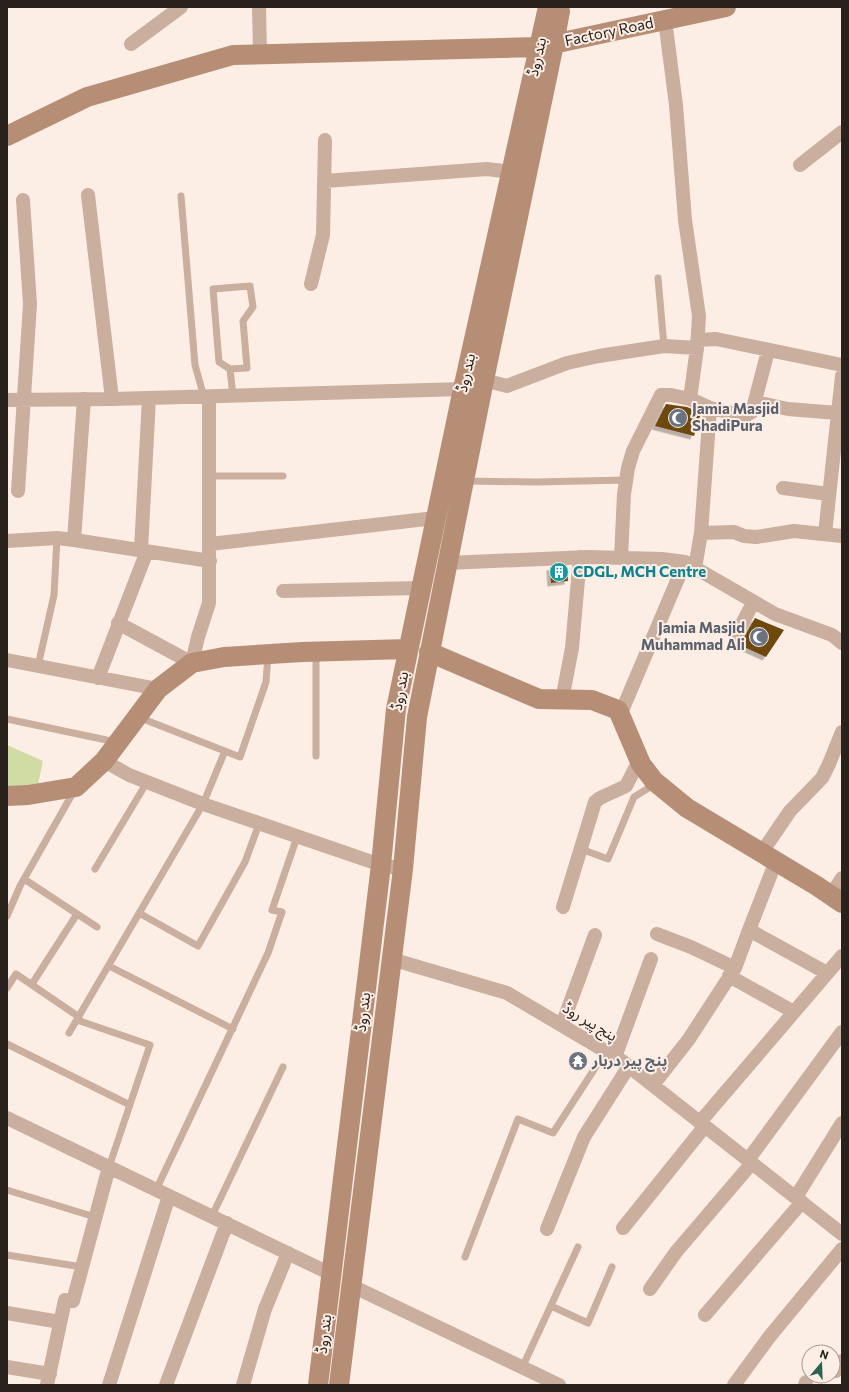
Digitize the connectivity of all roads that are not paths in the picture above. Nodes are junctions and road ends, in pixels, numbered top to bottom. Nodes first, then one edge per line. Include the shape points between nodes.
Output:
1 (181, 7) edge
2 (259, 7) edge
3 (548, 7) edge
4 (560, 7) edge
5 (726, 7) edge
6 (675, 15) edge
7 (131, 44) dead end
8 (547, 46) junction
9 (260, 53) junction
10 (842, 132) edge
11 (7, 136) edge
12 (325, 140) dead end
13 (800, 165) dead end
14 (511, 172) junction
15 (325, 181) junction
16 (88, 195) dead end
17 (181, 196) dead end
18 (23, 200) dead end
19 (658, 278) dead end
20 (311, 284) dead end
21 (697, 344) junction
22 (664, 346) junction
23 (768, 350) junction
24 (842, 365) edge
25 (230, 369) junction
26 (842, 376) edge
27 (484, 380) junction
28 (463, 389) junction
29 (233, 396) junction
30 (206, 397) junction
31 (149, 398) junction
32 (112, 399) junction
33 (7, 400) edge
34 (24, 400) junction
35 (84, 400) junction
36 (690, 400) junction
37 (755, 402) junction
38 (710, 408) junction
39 (838, 413) junction
40 (209, 476) junction
41 (283, 476) dead end
42 (627, 480) junction
43 (465, 481) junction
44 (783, 488) dead end
45 (18, 491) dead end
46 (834, 492) edge
47 (436, 518) junction
48 (701, 533) junction
49 (825, 534) junction
50 (842, 536) edge
51 (57, 538) junction
52 (74, 540) junction
53 (7, 541) edge
54 (210, 544) junction
55 (144, 551) junction
56 (580, 558) junction
57 (621, 558) junction
58 (210, 561) junction
59 (447, 563) junction
60 (690, 565) junction
61 (420, 588) junction
62 (283, 591) dead end
63 (753, 602) junction
64 (118, 622) junction
65 (736, 635) dead end
66 (842, 643) edge
67 (408, 649) junction
68 (316, 652) junction
69 (429, 652) junction
70 (268, 654) junction
71 (7, 660) edge
72 (192, 663) junction
73 (38, 666) junction
74 (98, 678) junction
75 (158, 689) junction
76 (562, 700) junction
77 (621, 713) junction
78 (138, 717) junction
79 (7, 719) edge
80 (842, 732) edge
81 (119, 743) junction
82 (225, 751) junction
83 (316, 756) dead end
84 (104, 761) junction
85 (639, 761) junction
86 (147, 782) junction
87 (657, 783) junction
88 (76, 787) junction
89 (7, 796) edge
90 (203, 804) junction
91 (259, 824) junction
92 (297, 837) junction
93 (580, 849) junction
94 (769, 857) junction
95 (381, 865) junction
96 (95, 869) dead end
97 (403, 869) junction
98 (842, 878) edge
99 (24, 879) junction
100 (836, 899) edge
101 (9, 906) edge
102 (563, 907) dead end
103 (139, 913) junction
104 (77, 914) junction
105 (7, 916) edge
106 (97, 927) dead end
107 (749, 930) junction
108 (657, 934) dead end
109 (595, 935) dead end
110 (842, 956) edge
111 (391, 959) junction
112 (651, 959) dead end
113 (109, 966) junction
114 (732, 972) junction
115 (827, 973) junction
116 (32, 984) junction
117 (7, 988) edge
118 (794, 1012) junction
119 (78, 1018) junction
120 (562, 1025) junction
121 (233, 1029) junction
122 (842, 1032) edge
123 (70, 1033) dead end
124 (7, 1044) edge
125 (611, 1054) junction
126 (629, 1066) junction
127 (283, 1067) dead end
128 (653, 1086) junction
129 (130, 1105) junction
130 (8, 1122) edge
131 (842, 1123) edge
132 (702, 1124) junction
133 (750, 1162) junction
134 (109, 1167) junction
135 (7, 1190) edge
136 (163, 1193) junction
137 (799, 1200) junction
138 (212, 1216) junction
139 (96, 1217) junction
140 (227, 1224) junction
141 (623, 1228) dead end
142 (547, 1229) dead end
143 (841, 1230) edge
144 (578, 1247) dead end
145 (842, 1249) edge
146 (288, 1253) junction
147 (7, 1254) edge
148 (465, 1257) dead end
149 (82, 1267) junction
150 (612, 1268) dead end
151 (331, 1274) junction
152 (350, 1285) junction
153 (650, 1288) dead end
154 (551, 1306) junction
155 (7, 1313) edge
156 (706, 1315) dead end
157 (60, 1322) junction
158 (7, 1367) edge
159 (522, 1368) junction
160 (48, 1379) edge
161 (109, 1385) edge
162 (166, 1385) edge
163 (243, 1385) edge
164 (318, 1385) edge
165 (339, 1385) edge
166 (559, 1385) edge
167 (734, 1385) edge

1 - 7 street
2 - 9 street
3 - 8 main road, بند روڈ
4 - 8 main road, بند روڈ
5 - 6 main road, Factory Road
6 - 8 main road, Factory Road
6 - 21 street via 676,106 684,220 699,316
8 - 9 main road, Factory Road
8 - 14 main road, بند روڈ
8 - 27 main road, بند روڈ
9 - 11 main road, Factory Road via 233,55 87,97
10 - 13 street
12 - 15 street
14 - 15 street via 487,169
14 - 28 main road, بند روڈ
15 - 20 street via 323,235
16 - 32 street
17 - 30 lane via 195,365
18 - 34 street via 30,304
19 - 22 lane
21 - 22 street
21 - 23 street via 716,339
21 - 36 street
22 - 27 street via 567,363 507,386
23 - 24 street
23 - 37 street
25 - 25 lane via 219,362 213,289 250,286 253,307 243,321 247,368
25 - 29 lane
26 - 39 street
27 - 43 main road, بند روڈ
28 - 29 street
28 - 47 main road, بند روڈ
29 - 30 street
30 - 31 street
30 - 40 street
31 - 32 street
31 - 55 street
32 - 35 street
33 - 34 street
34 - 35 street
34 - 45 street
35 - 52 street
36 - 38 street
36 - 42 street via 661,395 633,451
37 - 38 street via 752,412 745,416
37 - 39 street
38 - 48 street
39 - 46 street
40 - 41 lane
40 - 54 street
42 - 43 lane
42 - 57 street
43 - 59 main road, بند روڈ
44 - 46 street
46 - 49 street
47 - 54 street
47 - 61 main road, بند روڈ
48 - 49 street via 734,532 756,537 794,531
48 - 60 street
49 - 50 street
51 - 52 street
51 - 53 street
51 - 73 lane via 54,595
52 - 55 street
54 - 58 street
55 - 58 street
55 - 64 street
56 - 57 street
56 - 59 street
56 - 76 street via 572,648
57 - 60 street
58 - 72 street via 210,603
59 - 69 main road, بند روڈ
60 - 63 street
60 - 77 street
61 - 62 street
61 - 67 main road, بند روڈ
63 - 65 street
63 - 66 street via 775,614 832,635
64 - 72 street
64 - 74 street
67 - 68 main road
67 - 95 main road, بند روڈ via 396,708
68 - 70 main road
68 - 83 lane
69 - 76 main road via 539,699
69 - 97 main road, بند روڈ via 412,751
70 - 72 main road via 224,657
70 - 82 lane via 266,682 240,757
71 - 73 street
72 - 75 main road
73 - 74 street
74 - 75 street
75 - 78 main road
76 - 77 main road via 592,700
77 - 85 main road
78 - 81 main road
78 - 82 lane
79 - 81 lane
80 - 94 street via 822,778 790,811
81 - 84 main road
82 - 90 lane
84 - 86 street
84 - 88 main road
85 - 87 main road
85 - 93 street via 632,779 626,786 595,802
86 - 90 street
86 - 96 lane
87 - 93 lane via 634,797 608,859
87 - 94 main road via 687,808
88 - 89 main road
88 - 99 lane
90 - 91 street
90 - 103 lane
91 - 92 street
91 - 103 lane via 245,862 198,946
92 - 95 street
92 - 121 lane via 272,910 282,912 266,959
93 - 102 street
94 - 100 main road
94 - 107 street
95 - 97 street
95 - 151 main road, بند روڈ
97 - 111 main road, بند روڈ
98 - 100 street
99 - 101 lane
99 - 104 lane
101 - 105 lane
103 - 113 lane
104 - 106 lane
104 - 116 lane
107 - 114 street
107 - 115 street
108 - 114 street via 691,947
109 - 120 street
110 - 115 street
111 - 120 street, پنج پیر روڈ via 507,993
111 - 152 main road, بند روڈ
112 - 125 street
113 - 119 lane
113 - 121 lane
114 - 118 street
114 - 128 street via 690,1039
115 - 118 street
116 - 117 lane via 16,974
116 - 119 lane
118 - 132 street
119 - 123 lane
119 - 129 lane via 150,1046
120 - 125 street, پنج پیر روڈ
121 - 136 lane
122 - 133 street
124 - 129 lane
125 - 126 street, پنج پیر روڈ
125 - 148 lane via 553,1133 518,1119
126 - 128 street, پنج پیر روڈ
126 - 142 street via 584,1137
127 - 138 lane
128 - 132 street, پنج پیر روڈ
129 - 134 lane
130 - 134 street
131 - 137 street
132 - 133 street, پنج پیر روڈ
132 - 141 street
133 - 137 street, پنج پیر روڈ
133 - 153 street via 676,1252
134 - 136 street
134 - 139 street
135 - 139 lane
136 - 138 street
136 - 161 street
137 - 143 street, پنج پیر روڈ
137 - 156 street
138 - 140 street
139 - 149 street
140 - 146 street
140 - 162 street
144 - 154 lane
145 - 167 street via 770,1336
146 - 151 street
146 - 163 street via 265,1309
147 - 149 lane
149 - 157 street via 73,1301 65,1300
150 - 154 lane via 588,1323
151 - 164 main road, بند روڈ
152 - 159 street
152 - 165 main road, بند روڈ
154 - 159 lane
155 - 157 street
157 - 160 street
158 - 160 street
159 - 166 street

